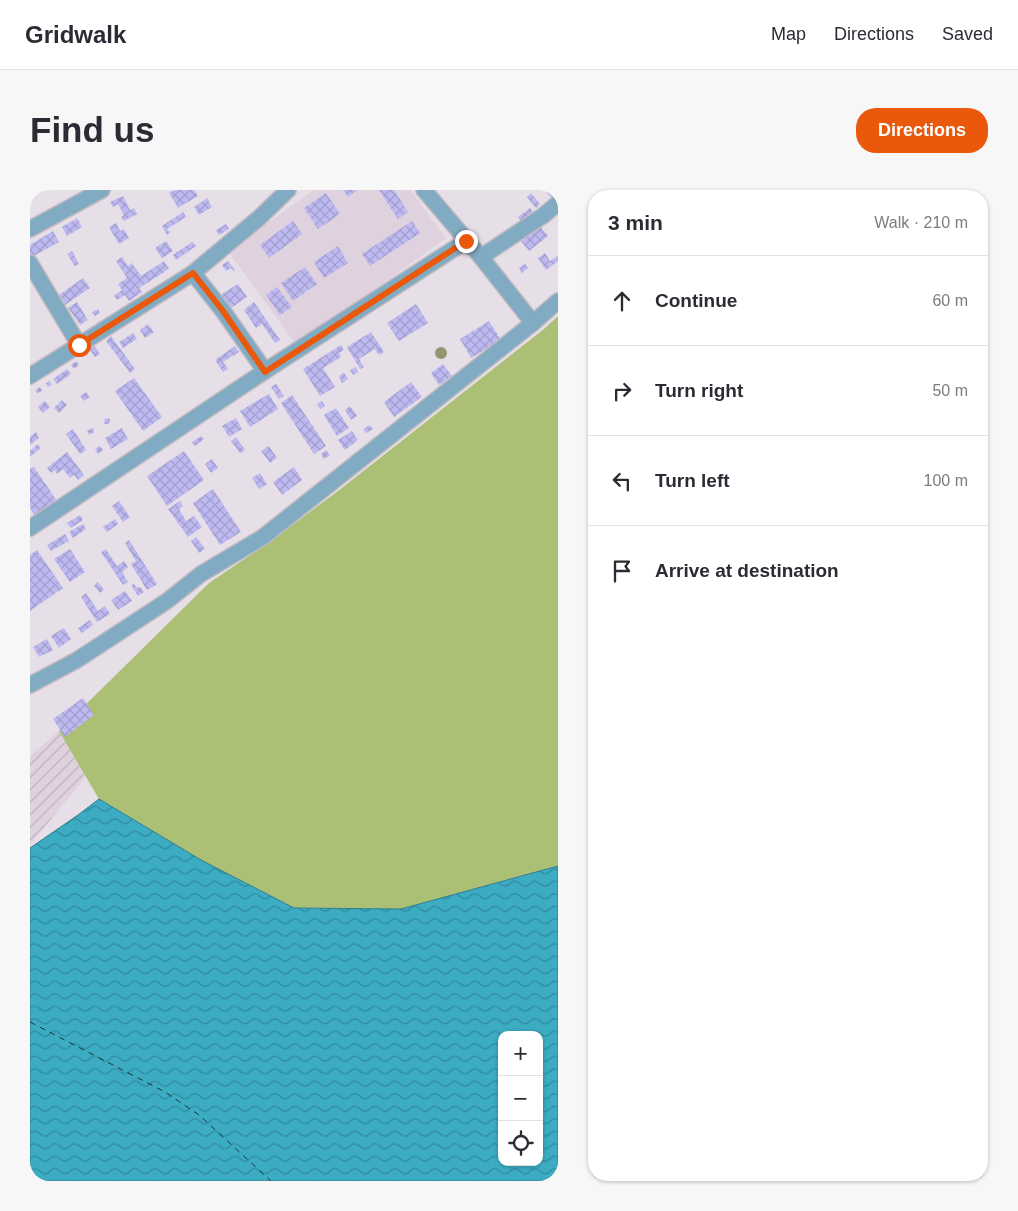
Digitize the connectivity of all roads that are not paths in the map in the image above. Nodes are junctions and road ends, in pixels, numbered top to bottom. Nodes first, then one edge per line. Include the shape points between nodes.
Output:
1 (102, 190) edge
2 (288, 190) edge
3 (424, 190) edge
4 (558, 202) edge
5 (30, 229) edge
6 (466, 241) junction
7 (481, 257) junction
8 (30, 264) edge
9 (193, 273) junction
10 (558, 301) edge
11 (533, 324) junction
12 (79, 345) junction
13 (265, 372) junction
14 (30, 376) edge
15 (30, 528) edge
16 (30, 686) edge

1 - 5 street
2 - 9 street
3 - 6 street
4 - 7 street
6 - 7 street
6 - 13 street
7 - 11 street
8 - 12 street
9 - 12 street
9 - 13 street
10 - 11 street
11 - 16 street via 262,537 76,660
12 - 14 street
13 - 15 street

